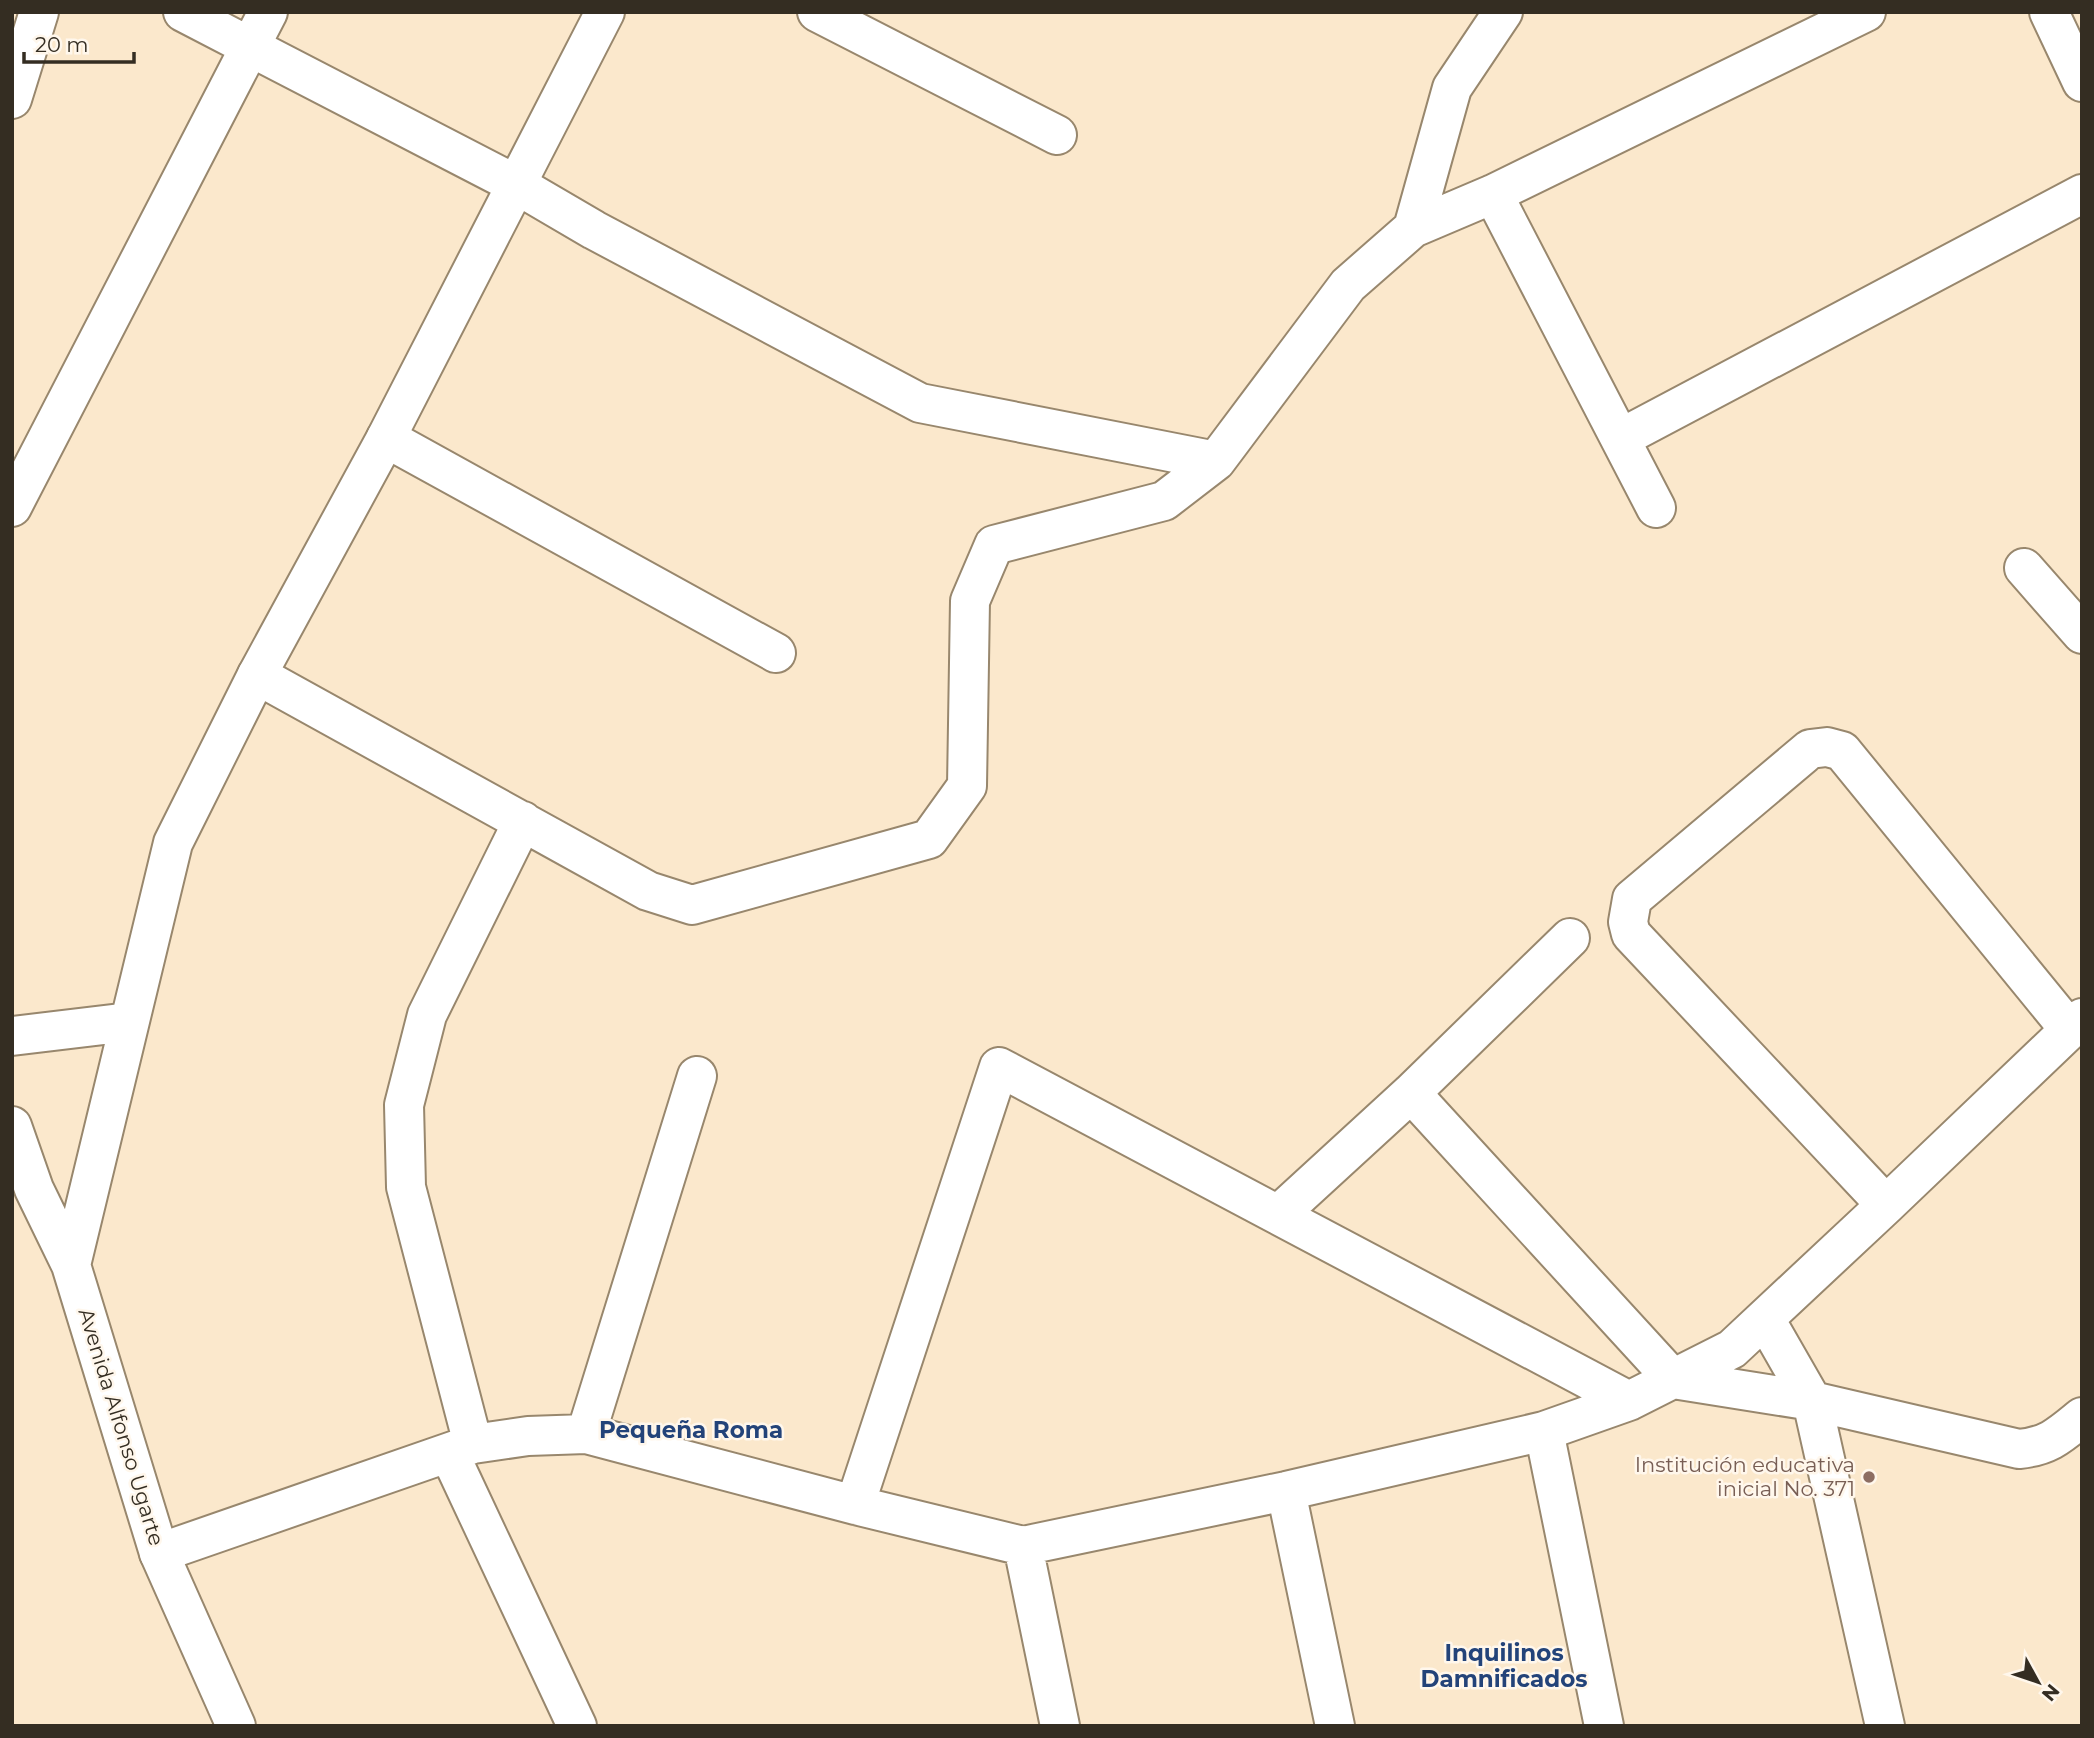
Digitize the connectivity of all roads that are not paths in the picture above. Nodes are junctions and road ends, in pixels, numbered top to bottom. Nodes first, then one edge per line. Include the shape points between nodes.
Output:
1 (39, 12) edge
2 (183, 12) edge
3 (268, 12) edge
4 (605, 12) edge
5 (817, 12) edge
6 (1503, 12) edge
7 (1866, 12) edge
8 (2049, 12) edge
9 (250, 46) junction
10 (2082, 82) edge
11 (12, 99) edge
12 (1057, 135) dead end
13 (517, 186) junction
14 (1493, 194) junction
15 (2082, 194) edge
16 (1413, 228) junction
17 (386, 438) junction
18 (1621, 438) junction
19 (1216, 461) junction
20 (12, 507) edge
21 (1656, 509) dead end
22 (2024, 568) dead end
23 (2082, 634) edge
24 (776, 653) dead end
25 (257, 675) junction
26 (523, 821) junction
27 (1570, 938) dead end
28 (129, 1022) junction
29 (2076, 1023) edge
30 (12, 1036) edge
31 (697, 1076) dead end
32 (1410, 1093) junction
33 (12, 1126) edge
34 (23, 1193) edge
35 (1886, 1205) junction
36 (1279, 1214) junction
37 (71, 1265) junction
38 (1765, 1319) junction
39 (1673, 1380) junction
40 (1629, 1401) junction
41 (1812, 1401) junction
42 (2082, 1417) edge
43 (1544, 1431) junction
44 (586, 1434) junction
45 (461, 1449) junction
46 (1286, 1491) junction
47 (855, 1505) junction
48 (1023, 1546) junction
49 (159, 1553) junction
50 (236, 1726) edge
51 (577, 1726) edge
52 (1060, 1726) edge
53 (1335, 1726) edge
54 (1604, 1726) edge
55 (1885, 1726) edge

1 - 11 street
2 - 9 street
3 - 9 street
4 - 13 street
5 - 12 street
6 - 16 street via 1452,88
7 - 14 street
8 - 10 street
9 - 13 street
9 - 20 street
13 - 17 street
13 - 19 street via 920,403
14 - 16 street
14 - 18 street
15 - 18 street
16 - 19 street via 1348,285
17 - 24 street
17 - 25 street
18 - 21 street
19 - 26 street via 1164,501 993,545 970,601 967,786 929,838 692,905 648,891
22 - 23 street
25 - 26 street
25 - 28 street via 173,843
26 - 45 street via 427,1015 404,1105 406,1187
27 - 32 street
28 - 30 street
28 - 37 street
29 - 35 street
29 - 35 street via 1842,751 1810,749 1632,899 1631,934
31 - 44 street
32 - 36 street
32 - 39 street
33 - 34 street, Avenida Alfonso Ugarte
34 - 37 street, Avenida Alfonso Ugarte
35 - 38 street
36 - 40 street
36 - 47 street via 999,1067
37 - 49 street, Avenida Alfonso Ugarte
38 - 39 street via 1732,1349
38 - 41 street
39 - 40 street
39 - 41 street
40 - 43 street
41 - 42 street via 2019,1449 2038,1447
41 - 55 street
43 - 46 street
43 - 54 street
44 - 45 street via 528,1436
44 - 47 street
45 - 49 street
45 - 51 street
46 - 48 street
46 - 53 street
47 - 48 street
48 - 52 street
49 - 50 street, Avenida Alfonso Ugarte

